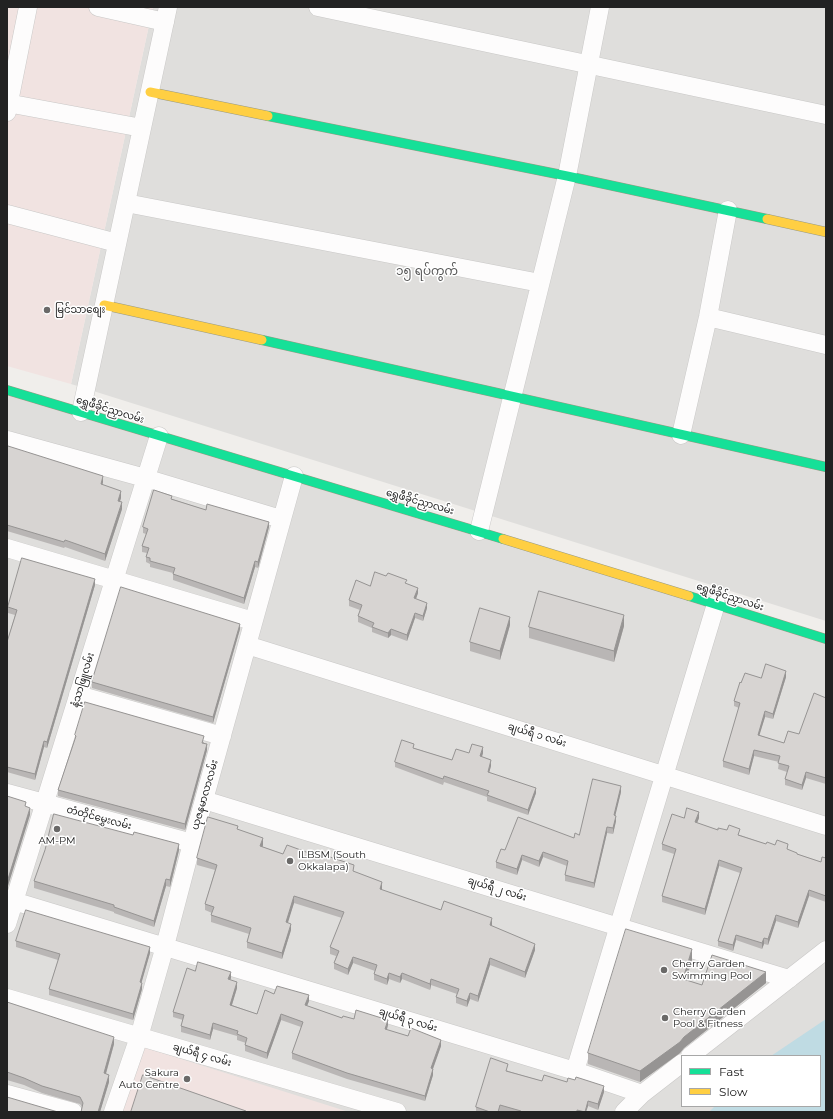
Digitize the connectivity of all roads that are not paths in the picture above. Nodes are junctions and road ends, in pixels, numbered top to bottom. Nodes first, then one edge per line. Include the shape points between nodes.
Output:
1 (28, 7) edge
2 (98, 7) edge
3 (318, 7) edge
4 (600, 7) edge
5 (166, 15) edge
6 (589, 64) junction
7 (150, 92) junction
8 (8, 106) edge
9 (826, 115) edge
10 (142, 128) junction
11 (567, 176) junction
12 (126, 203) junction
13 (728, 210) junction
14 (7, 214) edge
15 (826, 232) edge
16 (117, 243) junction
17 (540, 283) junction
18 (104, 305) junction
19 (708, 317) junction
20 (826, 345) edge
21 (7, 390) edge
22 (513, 396) junction
23 (81, 412) junction
24 (681, 435) junction
25 (158, 436) junction
26 (7, 440) edge
27 (826, 467) edge
28 (294, 476) junction
29 (145, 478) junction
30 (281, 519) junction
31 (479, 531) junction
32 (7, 548) edge
33 (114, 580) junction
34 (716, 604) junction
35 (253, 621) junction
36 (826, 639) edge
37 (247, 645) junction
38 (78, 695) junction
39 (222, 736) junction
40 (665, 775) junction
41 (7, 793) edge
42 (204, 800) junction
43 (44, 803) junction
44 (826, 826) edge
45 (192, 843) junction
46 (10, 900) edge
47 (7, 924) edge
48 (619, 926) junction
49 (169, 947) junction
50 (826, 950) edge
51 (789, 979) junction
52 (7, 998) edge
53 (138, 1037) junction
54 (691, 1055) edge
55 (681, 1063) edge
56 (575, 1071) junction
57 (7, 1094) edge
58 (642, 1094) junction
59 (73, 1112) edge
60 (113, 1112) edge
61 (397, 1112) edge
62 (624, 1112) edge

1 - 8 street
2 - 5 street
3 - 6 street
4 - 6 street
5 - 7 street
6 - 9 street
6 - 11 street
7 - 10 street
7 - 11 street
8 - 10 street
10 - 12 street
11 - 13 street
11 - 17 street
12 - 16 street
12 - 17 street
13 - 15 street
13 - 19 street
14 - 16 street
16 - 18 street
17 - 22 street
18 - 22 street
18 - 23 street
19 - 20 street
19 - 24 street
21 - 23 street, ရွှေဖီခိုင်ညှာလမ်း
22 - 24 street
22 - 31 street
23 - 25 street, ရွှေဖီခိုင်ညှာလမ်း
24 - 27 street
25 - 28 street, ရွှေဖီခိုင်ညှာလမ်း
25 - 29 street, နံ့သာဖြူလမ်း
26 - 29 street
28 - 30 street, ယုဇနမာလာလမ်း
28 - 31 street, ရွှေဖီခိုင်ညှာလမ်း
29 - 30 street
29 - 33 street, နံ့သာဖြူလမ်း
30 - 35 street, ယုဇနမာလာလမ်း
31 - 34 street, ရွှေဖီခိုင်ညှာလမ်း
32 - 33 street
33 - 35 street
33 - 38 street, နံ့သာဖြူလမ်း
34 - 36 street, ရွှေဖီခိုင်ညှာလမ်း
34 - 40 street
35 - 37 street, ယုဇနမာလာလမ်း
37 - 39 street, ယုဇနမာလာလမ်း
37 - 40 street, ချယ်ရီ ၁ လမ်း
38 - 39 street
38 - 43 street, နံ့သာဖြူလမ်း
39 - 42 street, ယုဇနမာလာလမ်း
40 - 44 street, ချယ်ရီ ၁ လမ်း
40 - 48 street
41 - 43 street, တံတိုင်မွှေးလမ်း
42 - 45 street, ယုဇနမာလာလမ်း
42 - 48 street, ချယ်ရီ ၂ လမ်း
43 - 45 street, တံတိုင်မွှေးလမ်း
43 - 46 street, နံ့သာဖြူလမ်း
45 - 49 street, ယုဇနမာလာလမ်း
46 - 47 street, နံ့သာဖြူလမ်း
46 - 49 street
48 - 51 street, ချယ်ရီ ၂ လမ်း
48 - 56 street
49 - 53 street, ယုဇနမာလာလမ်း
49 - 56 street, ချယ်ရီ ၃ လမ်း
50 - 51 street
51 - 54 street
52 - 53 street, ချယ်ရီ ၄ လမ်း
53 - 60 street, ယုဇနမာလာလမ်း
53 - 61 street, ချယ်ရီ ၄ လမ်း
55 - 58 street
56 - 58 street, ချယ်ရီ ၃ လမ်း
57 - 59 street
58 - 62 street

